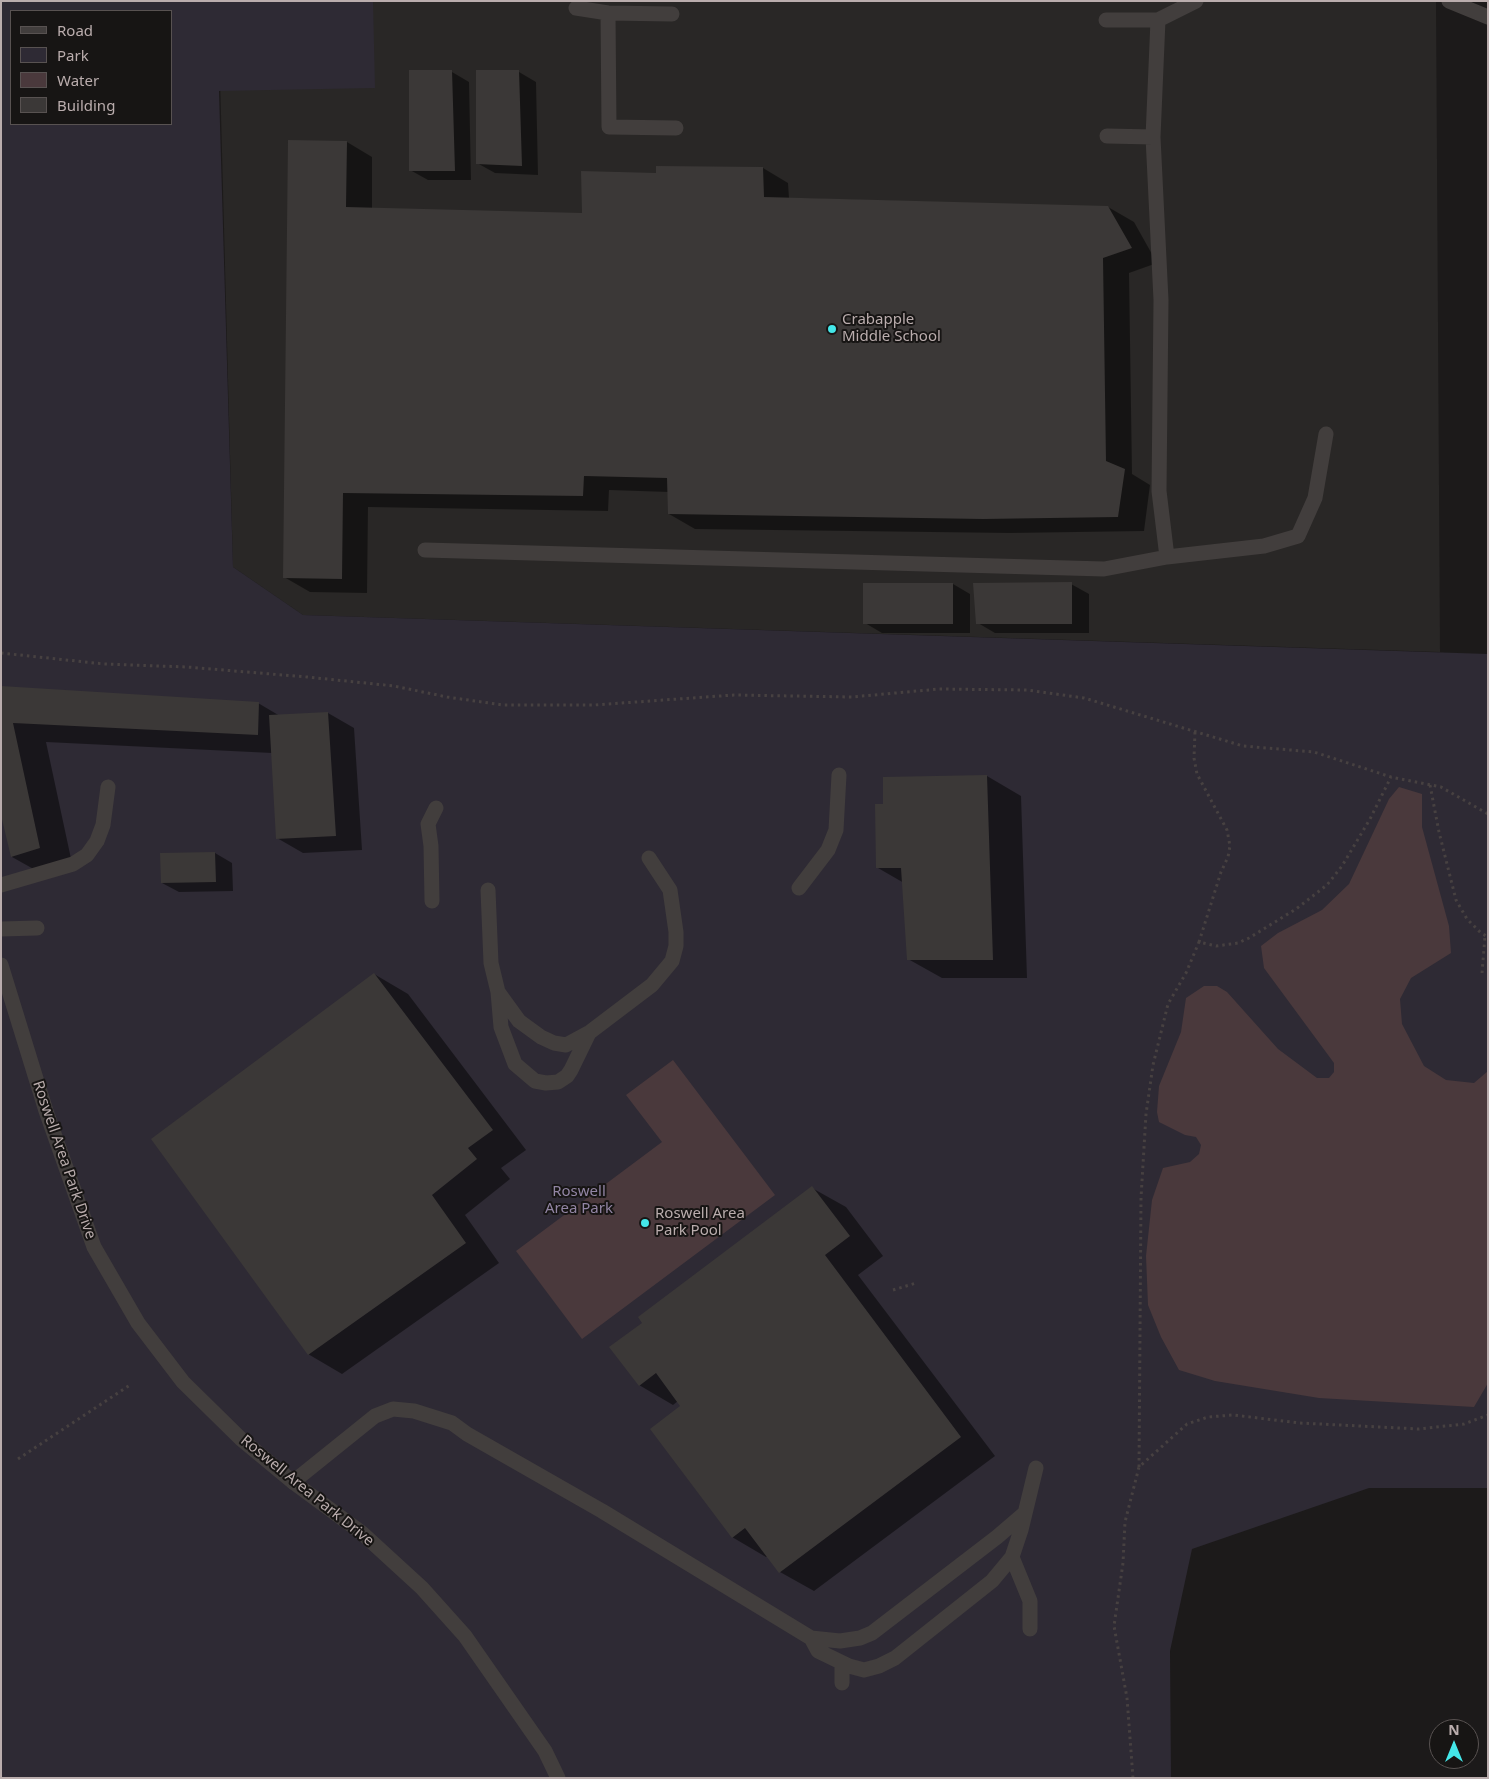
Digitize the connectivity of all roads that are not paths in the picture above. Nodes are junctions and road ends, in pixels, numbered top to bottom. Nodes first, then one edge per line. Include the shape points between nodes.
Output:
1 (1196, 1) edge
2 (1449, 1) edge
3 (576, 8) dead end
4 (608, 13) junction
5 (672, 14) dead end
6 (1488, 17) edge
7 (1106, 20) dead end
8 (1158, 20) junction
9 (676, 128) dead end
10 (1106, 136) dead end
11 (1153, 137) junction
12 (1326, 434) dead end
13 (424, 550) dead end
14 (1167, 557) junction
15 (839, 775) dead end
16 (108, 787) dead end
17 (436, 808) dead end
18 (649, 858) dead end
19 (1, 885) edge
20 (799, 888) dead end
21 (488, 890) dead end
22 (432, 901) dead end
23 (37, 928) dead end
24 (1, 929) edge
25 (1, 965) edge
26 (498, 992) junction
27 (590, 1032) junction
28 (1036, 1468) dead end
29 (293, 1482) junction
30 (1025, 1513) junction
31 (1012, 1557) junction
32 (1030, 1629) dead end
33 (811, 1638) junction
34 (842, 1663) junction
35 (842, 1684) dead end
36 (558, 1778) edge

1 - 8 street
2 - 6 street
3 - 4 street
4 - 5 street
4 - 9 street via 609,127
7 - 8 street
8 - 11 street
10 - 11 street
11 - 14 street via 1161,300 1160,491
12 - 14 street via 1315,498 1298,536 1264,546
13 - 14 street via 1104,568
15 - 20 street via 836,830 828,850
16 - 19 street via 103,825 87,855 72,864
17 - 22 street via 428,824
18 - 27 street via 670,890 676,932 675,953 652,984
21 - 26 street via 491,963
23 - 24 street
25 - 29 street, Roswell Area Park Drive via 46,1111 94,1247 138,1323 183,1382 241,1439
26 - 27 street via 519,1020 554,1043 566,1046
26 - 27 street via 501,1027 514,1064 535,1081 558,1082 567,1076
28 - 30 street
29 - 33 street via 375,1416 393,1410 414,1410 452,1423
29 - 36 street, Roswell Area Park Drive via 362,1533 422,1588 465,1636 545,1751
30 - 31 street
30 - 33 street via 872,1633 840,1640
31 - 32 street via 1030,1601
31 - 34 street via 992,1581 895,1658 864,1670
33 - 34 street via 818,1651
34 - 35 street

